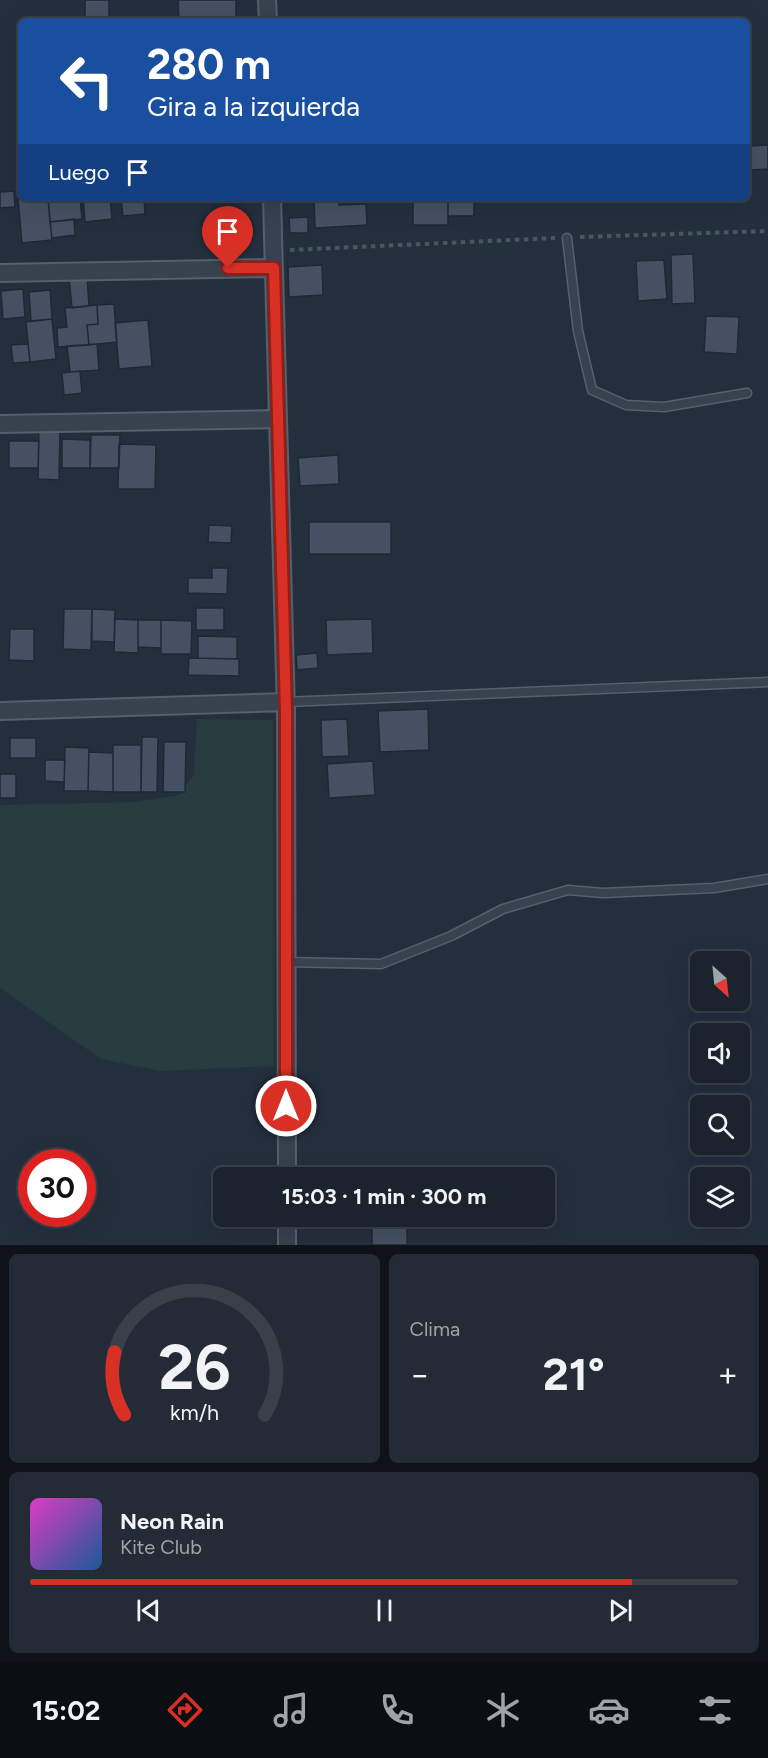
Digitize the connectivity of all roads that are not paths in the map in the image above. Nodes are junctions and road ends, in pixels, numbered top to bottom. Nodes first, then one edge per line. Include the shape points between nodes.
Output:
1 (267, 0) edge
2 (268, 18) edge
3 (272, 201) edge
4 (567, 238) road end
5 (274, 259) junction
6 (0, 273) edge
7 (747, 393) dead end
8 (278, 419) junction
9 (0, 424) edge
10 (768, 682) edge
11 (285, 702) junction
12 (0, 711) edge
13 (768, 879) edge
14 (286, 962) junction
15 (287, 1167) edge
16 (287, 1227) edge
17 (287, 1245) edge

1 - 2 street
3 - 5 street
4 - 7 lane via 578,331 592,390 626,405 664,406
5 - 6 street
5 - 8 street
8 - 9 street
8 - 11 street
10 - 11 lane
11 - 12 street
11 - 14 street
13 - 14 lane via 714,888 603,893 568,890 503,909 451,936 381,964
14 - 15 street
16 - 17 street

